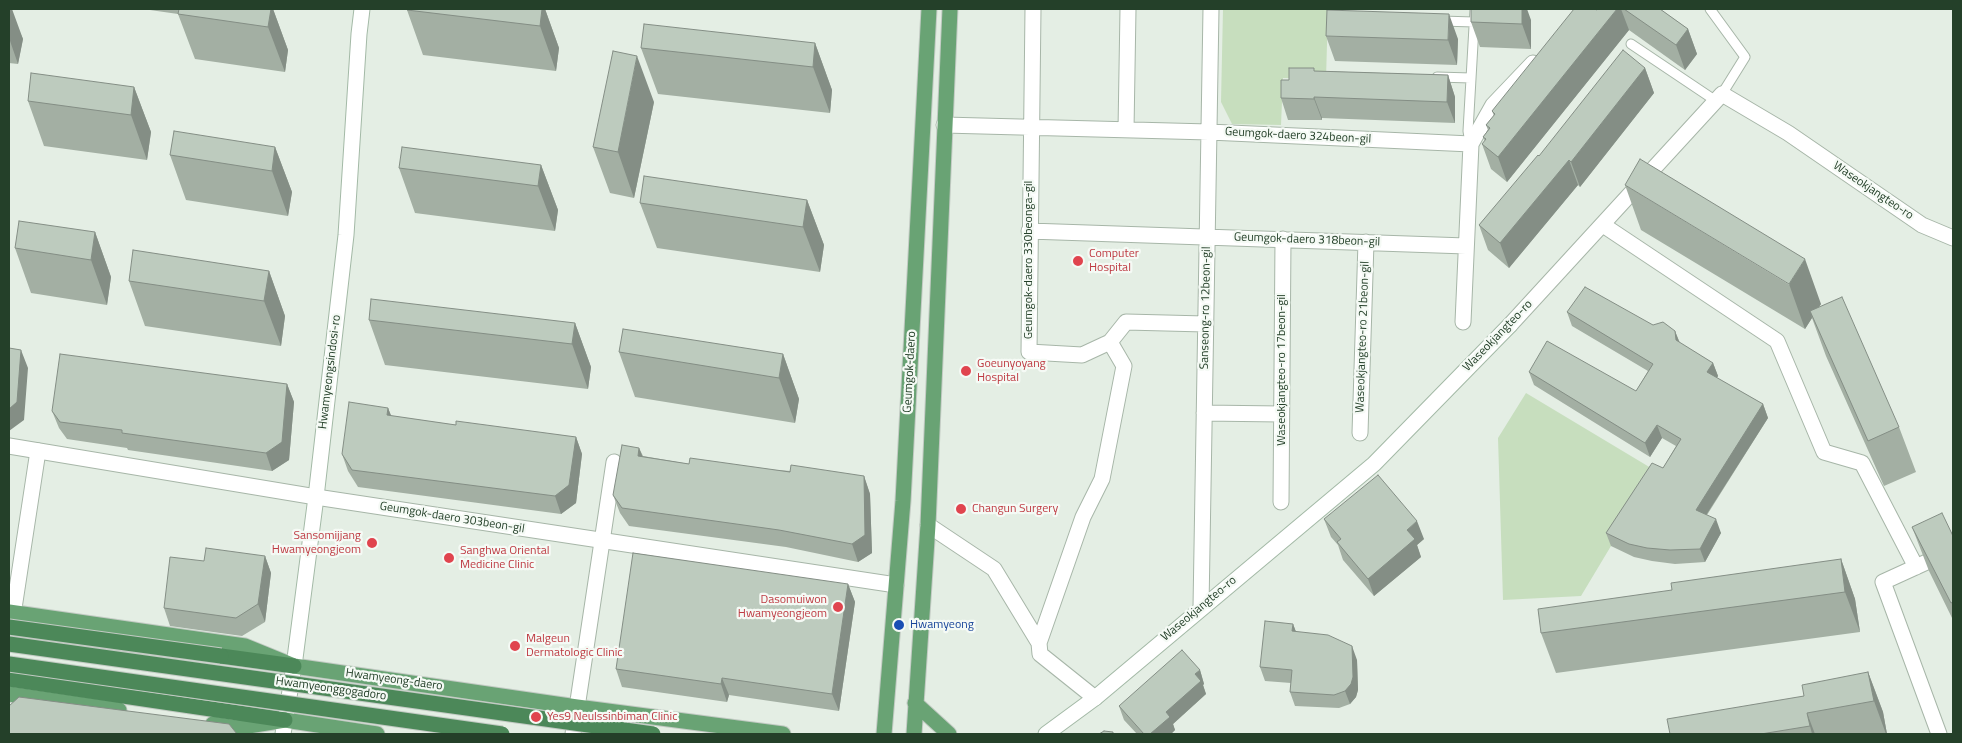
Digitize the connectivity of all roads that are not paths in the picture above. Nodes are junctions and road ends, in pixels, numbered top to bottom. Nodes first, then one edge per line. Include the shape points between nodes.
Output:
1 (362, 9) edge
2 (930, 9) edge
3 (950, 9) edge
4 (1033, 9) edge
5 (1128, 9) edge
6 (1211, 9) edge
7 (1475, 9) edge
8 (1710, 9) edge
9 (1427, 20) edge
10 (1474, 22) junction
11 (1631, 44) dead end
12 (1545, 50) edge
13 (1424, 76) edge
14 (1471, 78) junction
15 (1719, 97) junction
16 (944, 125) junction
17 (1031, 128) junction
18 (1126, 130) junction
19 (1209, 132) junction
20 (1471, 144) junction
21 (1603, 224) junction
22 (1030, 231) junction
23 (1469, 235) junction
24 (1207, 236) junction
25 (1953, 238) edge
26 (1282, 239) junction
27 (1366, 242) junction
28 (1463, 322) dead end
29 (1205, 324) junction
30 (1110, 342) junction
31 (1204, 413) junction
32 (1281, 414) junction
33 (1360, 433) dead end
34 (9, 446) edge
35 (38, 451) junction
36 (614, 462) dead end
37 (316, 497) junction
38 (1281, 502) dead end
39 (928, 525) junction
40 (601, 540) junction
41 (1953, 550) edge
42 (1916, 567) junction
43 (896, 585) junction
44 (1201, 607) junction
45 (10, 618) edge
46 (9, 642) edge
47 (1039, 643) junction
48 (9, 664) edge
49 (294, 666) junction
50 (9, 679) edge
51 (9, 694) edge
52 (1095, 698) junction
53 (915, 703) junction
54 (577, 707) junction
55 (137, 713) edge
56 (196, 722) edge
57 (284, 727) edge
58 (377, 734) edge
59 (502, 734) edge
60 (573, 734) edge
61 (653, 734) edge
62 (783, 734) edge
63 (884, 734) edge
64 (914, 734) edge
65 (950, 734) edge
66 (1046, 734) edge
67 (1939, 734) edge

1 - 37 street, Hwamyeongsindosi-ro via 346,235
2 - 43 main road, Geumgok-daero via 904,492
3 - 16 main road, Geumgok-daero
4 - 17 street, Geumgok-daero 330beonga-gil
5 - 18 street
6 - 19 street, Sanseong-ro 12beon-gil
7 - 10 lane
8 - 15 lane via 1745,57
9 - 10 lane
10 - 14 lane
11 - 15 lane
12 - 20 street via 1493,105
13 - 14 lane
14 - 20 lane via 1468,131
15 - 21 street, Waseokjangteo-ro
15 - 25 street, Waseokjangteo-ro via 1788,133 1922,225
16 - 17 street, Geumgok-daero 324beon-gil
16 - 39 main road, Geumgok-daero
17 - 18 street, Geumgok-daero 324beon-gil
17 - 22 street, Geumgok-daero 330beonga-gil
18 - 19 street, Geumgok-daero 324beon-gil
19 - 20 street, Geumgok-daero 324beon-gil
19 - 24 street, Sanseong-ro 12beon-gil
20 - 23 street
21 - 42 street via 1776,341 1824,452 1862,464
21 - 44 street, Waseokjangteo-ro via 1374,464
22 - 24 street, Geumgok-daero 318beon-gil
22 - 30 street, Geumgok-daero 330beonga-gil via 1029,352 1082,355
23 - 27 street, Geumgok-daero 318beon-gil
23 - 28 street
24 - 26 street, Geumgok-daero 318beon-gil
24 - 29 street, Sanseong-ro 12beon-gil
26 - 27 street, Geumgok-daero 318beon-gil
26 - 32 street, Waseokjangteo-ro 17beon-gil
27 - 33 street, Waseokjangteo-ro 21beon-gil
29 - 30 street, Geumgok-daero 330beonga-gil via 1126,322
29 - 31 street, Sanseong-ro 12beon-gil
30 - 47 street via 1124,366 1102,479 1083,517
31 - 32 street
31 - 44 street, Sanseong-ro 12beon-gil
32 - 38 street, Waseokjangteo-ro 17beon-gil
34 - 35 street, Geumgok-daero 303beon-gil
35 - 37 street, Geumgok-daero 303beon-gil
35 - 45 street
36 - 40 street
37 - 40 street, Geumgok-daero 303beon-gil
37 - 49 street, Hwamyeongsindosi-ro
39 - 47 street via 994,569
39 - 53 main road, Geumgok-daero
40 - 43 street, Geumgok-daero 303beon-gil
40 - 54 street
41 - 42 street
42 - 67 street via 1883,582
43 - 63 main road, Geumgok-daero
44 - 52 street, Waseokjangteo-ro
45 - 46 street
45 - 49 highway, bridge
45 - 49 main road, Hwamyeong-daero via 245,646
46 - 61 highway, Hwamyeonggogadoro, bridge
47 - 52 street via 1040,654
48 - 59 highway, Hwamyeonggogadoro, bridge
49 - 54 main road, Hwamyeong-daero
49 - 57 street, Hwamyeongsindosi-ro
50 - 57 highway via 214,709
51 - 55 main road
52 - 66 street, Waseokjangteo-ro
53 - 64 main road, Geumgok-daero
53 - 65 main road
54 - 60 street
54 - 62 main road, Hwamyeong-daero
56 - 57 main road via 236,728
57 - 58 main road

